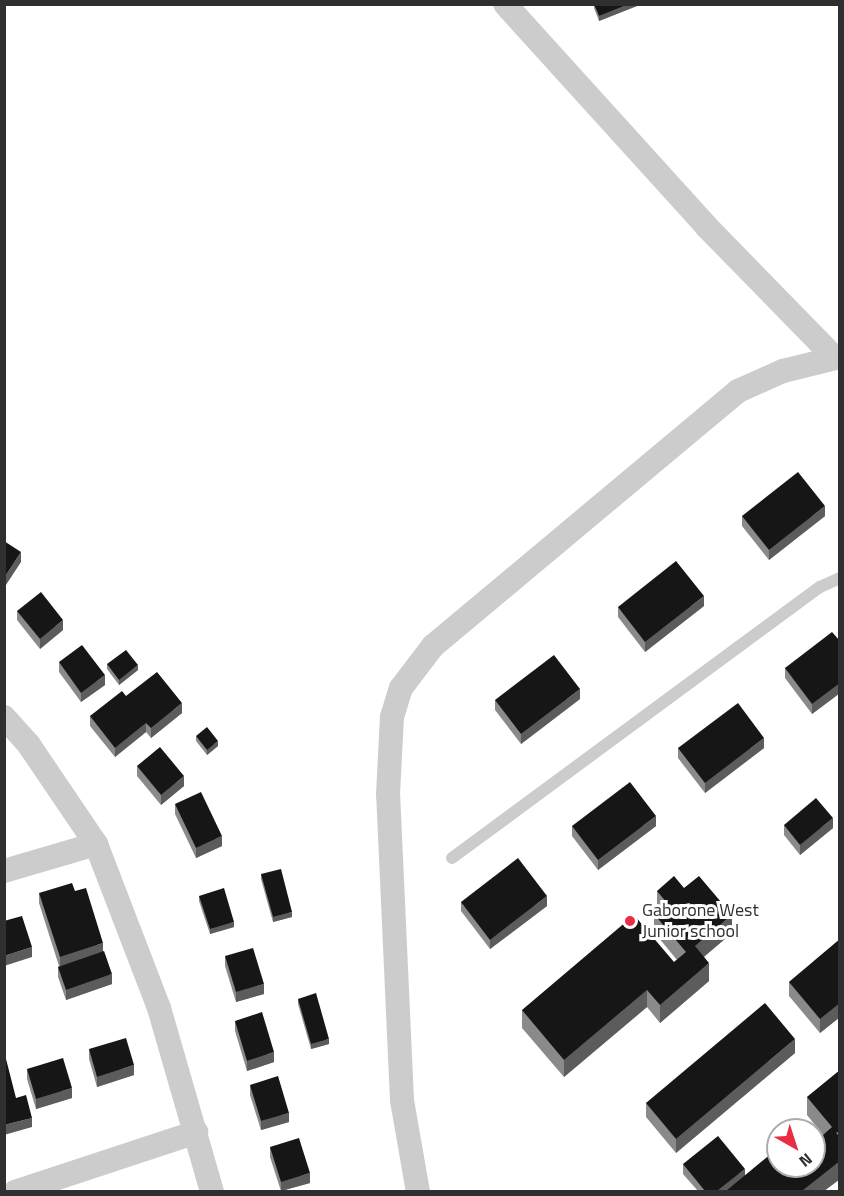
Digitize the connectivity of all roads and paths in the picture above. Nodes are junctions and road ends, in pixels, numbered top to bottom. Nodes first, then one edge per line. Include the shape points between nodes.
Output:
1 (505, 4) edge
2 (837, 357) edge
3 (840, 578) edge
4 (4, 717) edge
5 (96, 844) junction
6 (452, 858) dead end
7 (4, 870) edge
8 (196, 1132) junction
9 (15, 1191) edge
10 (212, 1191) edge
11 (418, 1191) edge

1 - 2 street via 706,226
2 - 11 street via 783,371 738,391 433,646 401,688 392,717 388,795 402,1100
3 - 6 lane via 820,587
4 - 5 street via 29,745
5 - 7 street
5 - 8 street via 159,1008
8 - 9 street
8 - 10 street

